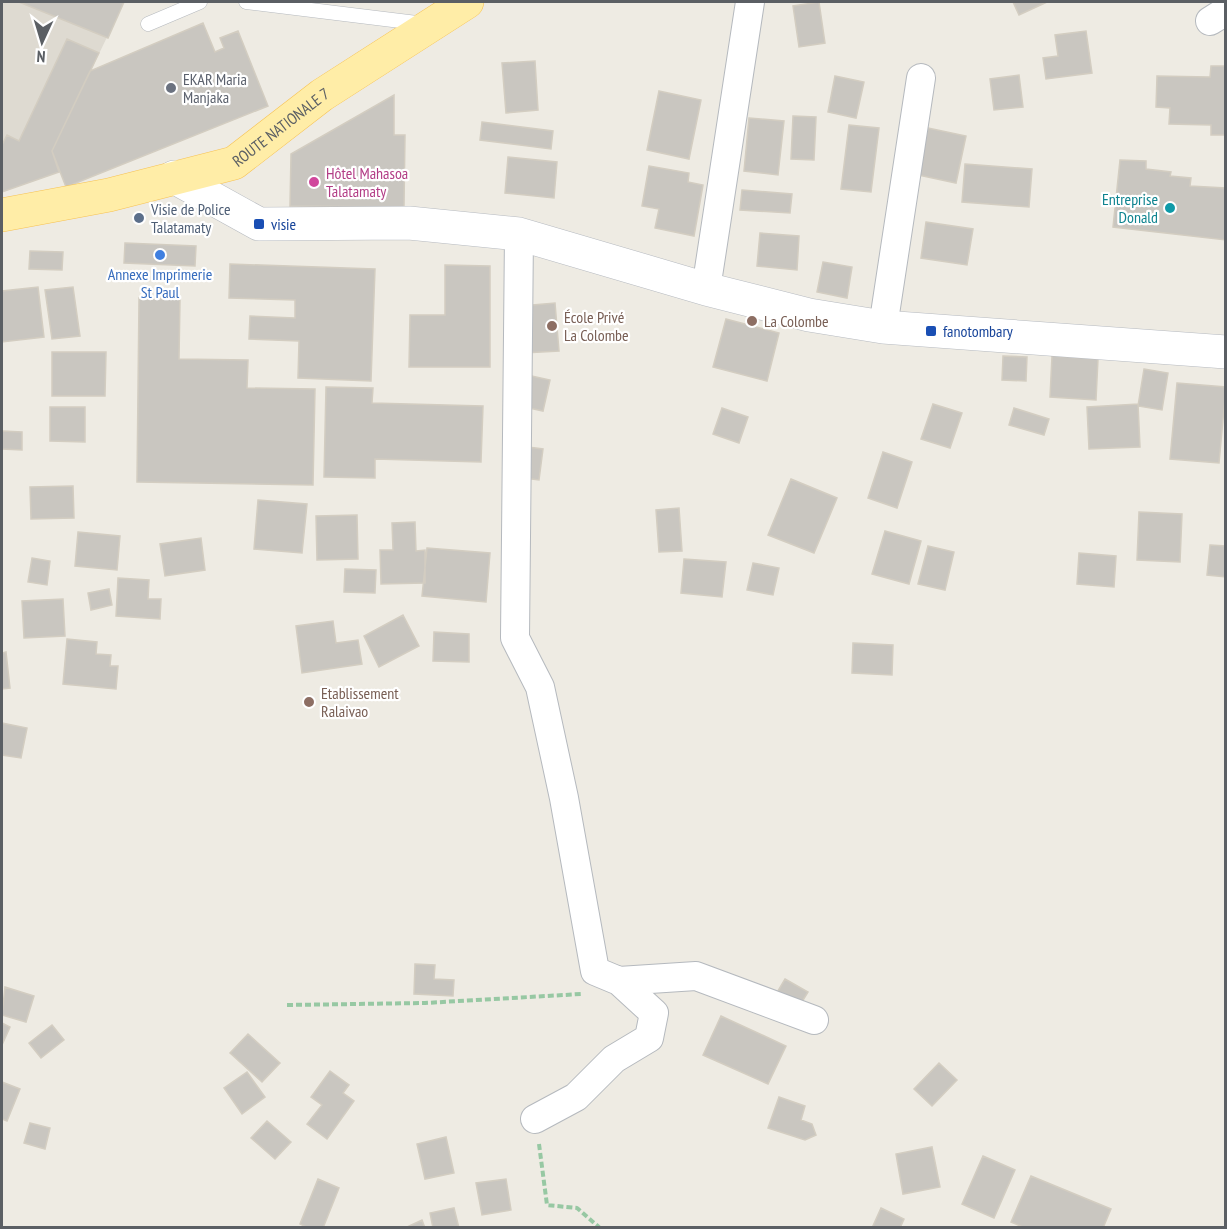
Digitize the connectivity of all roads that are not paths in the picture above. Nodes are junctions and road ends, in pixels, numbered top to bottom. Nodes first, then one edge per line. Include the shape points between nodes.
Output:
1 (200, 2) edge
2 (246, 2) edge
3 (467, 2) edge
4 (750, 2) edge
5 (148, 24) dead end
6 (433, 25) junction
7 (921, 78) dead end
8 (174, 177) junction
9 (2, 215) edge
10 (519, 234) junction
11 (706, 289) junction
12 (883, 327) junction
13 (1226, 352) edge
14 (607, 976) junction
15 (814, 1020) dead end
16 (535, 1119) road end

1 - 5 lane
2 - 6 lane
3 - 6 main road, ROUTE NATIONALE 7
4 - 11 street
6 - 8 main road, ROUTE NATIONALE 7 via 322,95 234,163
7 - 12 street
8 - 9 main road, ROUTE NATIONALE 7 via 110,195
8 - 10 street via 259,224 409,223
10 - 11 street
10 - 14 street via 515,638 540,687
11 - 12 street via 809,315
12 - 13 street
14 - 15 street via 696,976
14 - 16 street via 654,1013 649,1038 614,1059 576,1097

